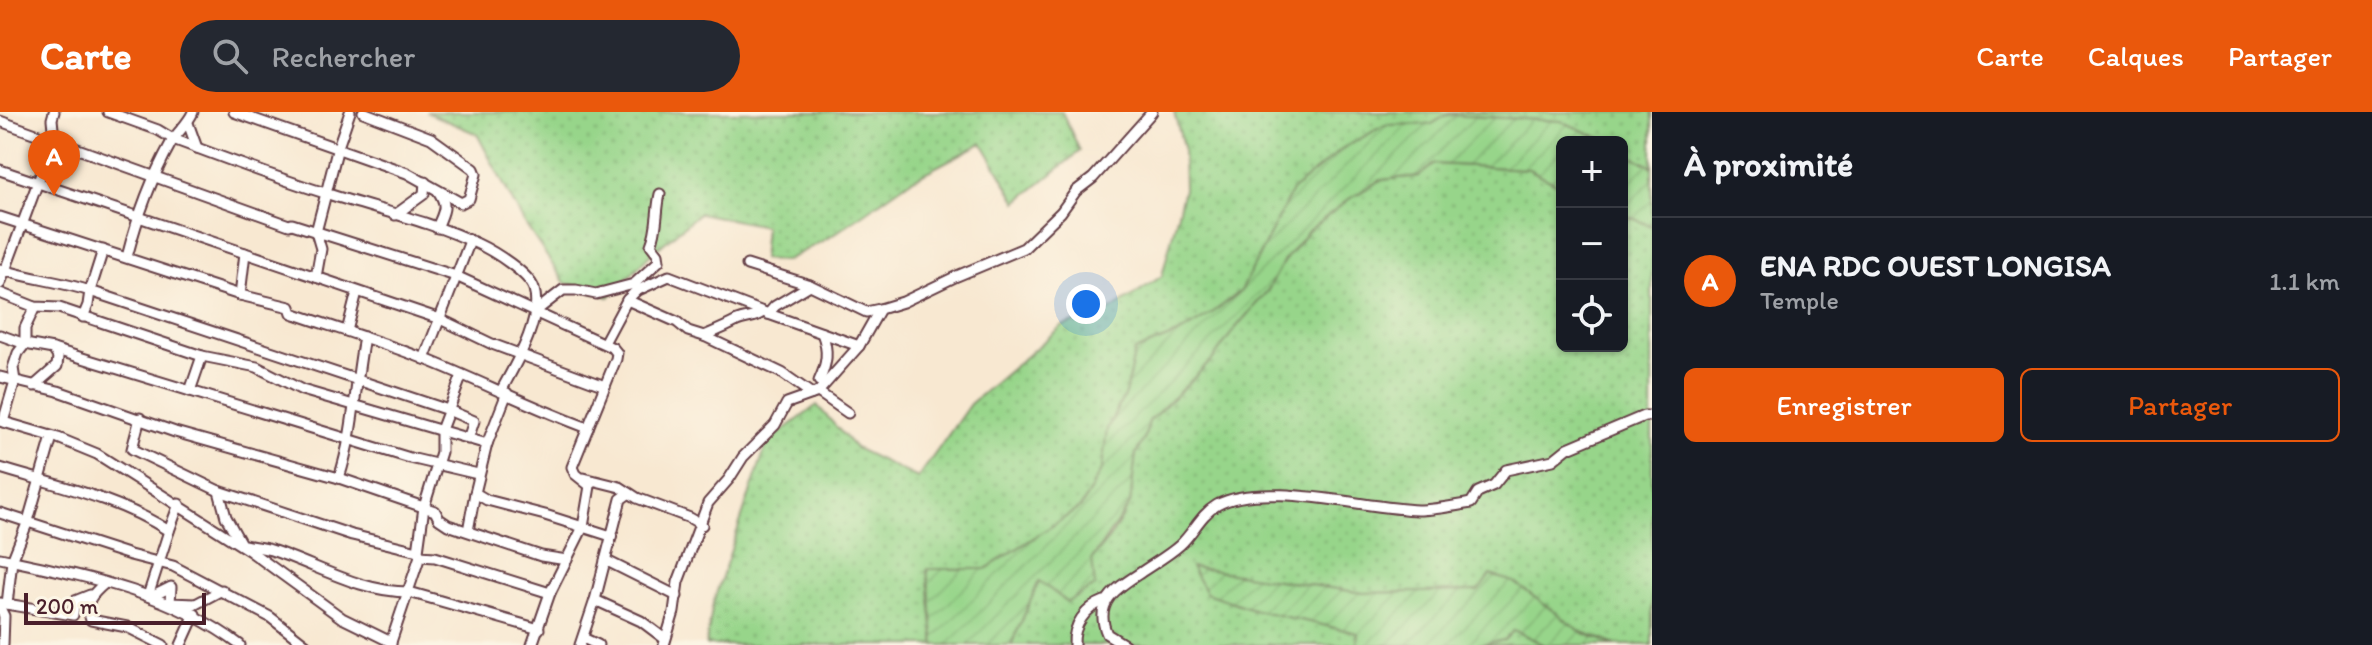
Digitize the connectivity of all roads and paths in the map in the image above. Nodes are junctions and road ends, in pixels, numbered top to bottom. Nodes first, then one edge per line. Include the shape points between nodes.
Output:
1 (54, 112) edge
2 (108, 112) edge
3 (193, 112) edge
4 (234, 112) edge
5 (350, 112) edge
6 (363, 112) edge
7 (1152, 112) edge
8 (0, 121) edge
9 (188, 123) junction
10 (54, 139) junction
11 (173, 139) junction
12 (338, 147) junction
13 (197, 148) junction
14 (0, 170) edge
15 (155, 177) junction
16 (39, 182) junction
17 (425, 182) junction
18 (437, 190) junction
19 (326, 194) junction
20 (660, 194) dead end
21 (395, 215) junction
22 (138, 216) junction
23 (0, 217) edge
24 (21, 223) junction
25 (437, 228) junction
26 (316, 232) junction
27 (470, 241) junction
28 (103, 250) junction
29 (245, 253) junction
30 (127, 257) junction
31 (747, 265) dead end
32 (2, 270) edge
33 (456, 276) junction
34 (316, 277) junction
35 (0, 284) edge
36 (810, 285) junction
37 (636, 287) junction
38 (90, 291) junction
39 (357, 292) junction
40 (0, 293) edge
41 (240, 295) junction
42 (627, 300) junction
43 (35, 307) junction
44 (880, 309) junction
45 (536, 311) junction
46 (765, 313) junction
47 (83, 317) junction
48 (440, 319) junction
49 (347, 331) junction
50 (822, 333) junction
51 (0, 335) edge
52 (704, 336) junction
53 (364, 337) junction
54 (604, 343) junction
55 (25, 344) junction
56 (859, 346) junction
57 (53, 349) junction
58 (520, 355) junction
59 (202, 356) junction
60 (424, 359) junction
61 (462, 375) junction
62 (0, 377) edge
63 (831, 377) junction
64 (356, 379) junction
65 (15, 381) junction
66 (819, 381) junction
67 (34, 386) junction
68 (605, 386) junction
69 (190, 391) junction
70 (504, 392) junction
71 (813, 392) junction
72 (354, 406) junction
73 (448, 410) junction
74 (848, 413) dead end
75 (1652, 416) edge
76 (140, 418) junction
77 (1, 421) edge
78 (588, 428) junction
79 (441, 430) junction
80 (52, 437) junction
81 (348, 438) junction
82 (468, 439) junction
83 (487, 444) junction
84 (438, 465) junction
85 (0, 468) edge
86 (478, 474) junction
87 (339, 478) junction
88 (580, 478) junction
89 (39, 480) junction
90 (219, 491) junction
91 (475, 493) junction
92 (628, 494) junction
93 (179, 504) junction
94 (424, 507) junction
95 (0, 513) edge
96 (28, 521) junction
97 (702, 525) junction
98 (583, 527) junction
99 (169, 531) junction
100 (468, 531) junction
101 (611, 536) junction
102 (241, 544) junction
103 (419, 554) junction
104 (0, 558) edge
105 (567, 560) junction
106 (605, 560) junction
107 (12, 561) junction
108 (158, 563) junction
109 (105, 583) junction
110 (222, 590) junction
111 (409, 592) junction
112 (550, 593) junction
113 (90, 595) junction
114 (149, 596) junction
115 (677, 596) junction
116 (595, 600) junction
117 (1104, 601) junction
118 (170, 603) junction
119 (2, 605) edge
120 (192, 610) junction
121 (539, 629) junction
122 (582, 642) edge
123 (664, 642) edge
124 (1114, 642) edge
125 (391, 643) edge
126 (2, 644) edge
127 (163, 645) edge
128 (181, 645) edge
129 (240, 645) edge
130 (306, 645) edge
131 (532, 645) edge
132 (598, 645) edge
133 (1074, 645) edge
134 (1125, 645) edge

1 - 10 street
2 - 11 street
3 - 9 street
4 - 12 street
5 - 12 street
6 - 18 street via 431,138 476,171 464,203
7 - 44 street via 1024,248
8 - 10 street
9 - 11 street
9 - 13 street
10 - 15 street
10 - 16 street
11 - 13 street
11 - 15 street
12 - 17 street
12 - 19 street
13 - 19 street
14 - 16 street
15 - 22 street
15 - 26 street
16 - 22 street
16 - 24 street
17 - 18 street
17 - 21 street via 424,194
18 - 25 street via 445,207
19 - 21 street
19 - 26 street
20 - 37 street via 651,245 659,261
21 - 25 street
22 - 29 street
22 - 30 street
23 - 24 street
24 - 28 street
24 - 32 street
25 - 27 street
26 - 33 street
26 - 34 street via 321,249
27 - 33 street
27 - 45 street via 501,257 532,284
28 - 30 street
28 - 38 street
29 - 34 street
29 - 41 street
30 - 41 street
31 - 36 street
32 - 35 street
32 - 38 street
33 - 45 street
33 - 48 street
34 - 39 street
36 - 44 street via 866,312
36 - 46 street
37 - 42 street
37 - 45 street via 596,294 563,290
37 - 46 street via 669,276
38 - 47 street
38 - 64 street
39 - 48 street
39 - 49 street
40 - 43 street
41 - 49 street via 290,307 292,313
42 - 52 street
42 - 54 street
43 - 47 street
43 - 55 street via 25,328
44 - 56 street
45 - 54 street
45 - 58 street
46 - 50 street
46 - 52 street
47 - 59 street
48 - 58 street
48 - 60 street
49 - 53 street
50 - 56 street
50 - 66 street via 828,347
51 - 55 street
52 - 71 street
53 - 60 street
53 - 64 street
54 - 68 street via 617,353
55 - 57 street
55 - 65 street via 13,368
56 - 63 street
57 - 67 street via 57,366
57 - 69 street
58 - 68 street
58 - 70 street
59 - 69 street
59 - 72 street via 257,367 302,390
60 - 61 street
61 - 70 street
61 - 73 street
62 - 65 street
63 - 66 street
63 - 71 street
64 - 72 street
64 - 73 street
65 - 67 street
65 - 77 street
66 - 71 street
67 - 76 street
68 - 78 street
69 - 81 street
70 - 78 street
70 - 83 street
71 - 74 street
71 - 97 street via 787,403 775,425 708,503
72 - 79 street
72 - 81 street
73 - 79 street
73 - 82 street via 474,421
75 - 117 street via 1568,448 1553,460 1506,470 1471,503 1419,510 1239,496 1217,505 1180,545
76 - 87 street
76 - 90 street via 133,451
77 - 80 street
78 - 88 street via 572,467
79 - 82 street
79 - 84 street
80 - 89 street
80 - 93 street via 97,454
81 - 84 street
81 - 87 street
82 - 83 street
83 - 86 street
84 - 86 street
84 - 94 street
85 - 89 street
86 - 91 street
87 - 94 street
88 - 92 street via 620,487
88 - 98 street via 590,486
89 - 96 street
89 - 99 street
90 - 102 street
90 - 103 street
91 - 98 street
91 - 100 street
92 - 97 street
92 - 101 street via 621,499
93 - 99 street
93 - 102 street
94 - 100 street via 437,512 442,522
94 - 103 street
95 - 96 street
96 - 107 street
96 - 108 street
97 - 115 street via 681,572
98 - 101 street
98 - 105 street
99 - 108 street
100 - 105 street
101 - 106 street
102 - 111 street via 361,586
102 - 125 street via 342,618
103 - 111 street
103 - 112 street
104 - 107 street
105 - 112 street
106 - 115 street
106 - 116 street
107 - 109 street
107 - 119 street
108 - 110 street
108 - 114 street
109 - 113 street
109 - 114 street
110 - 120 street
110 - 130 street
111 - 121 street
111 - 125 street
112 - 121 street
113 - 119 street via 75,601 73,615
113 - 127 street via 91,620 127,627
114 - 118 street
114 - 118 street via 171,587
115 - 123 street
116 - 122 street
116 - 123 street via 641,621
117 - 124 street via 1103,625
117 - 133 street via 1091,606 1074,632
118 - 120 street
119 - 126 street
120 - 128 street
120 - 129 street
121 - 131 street
122 - 132 street
124 - 134 street

